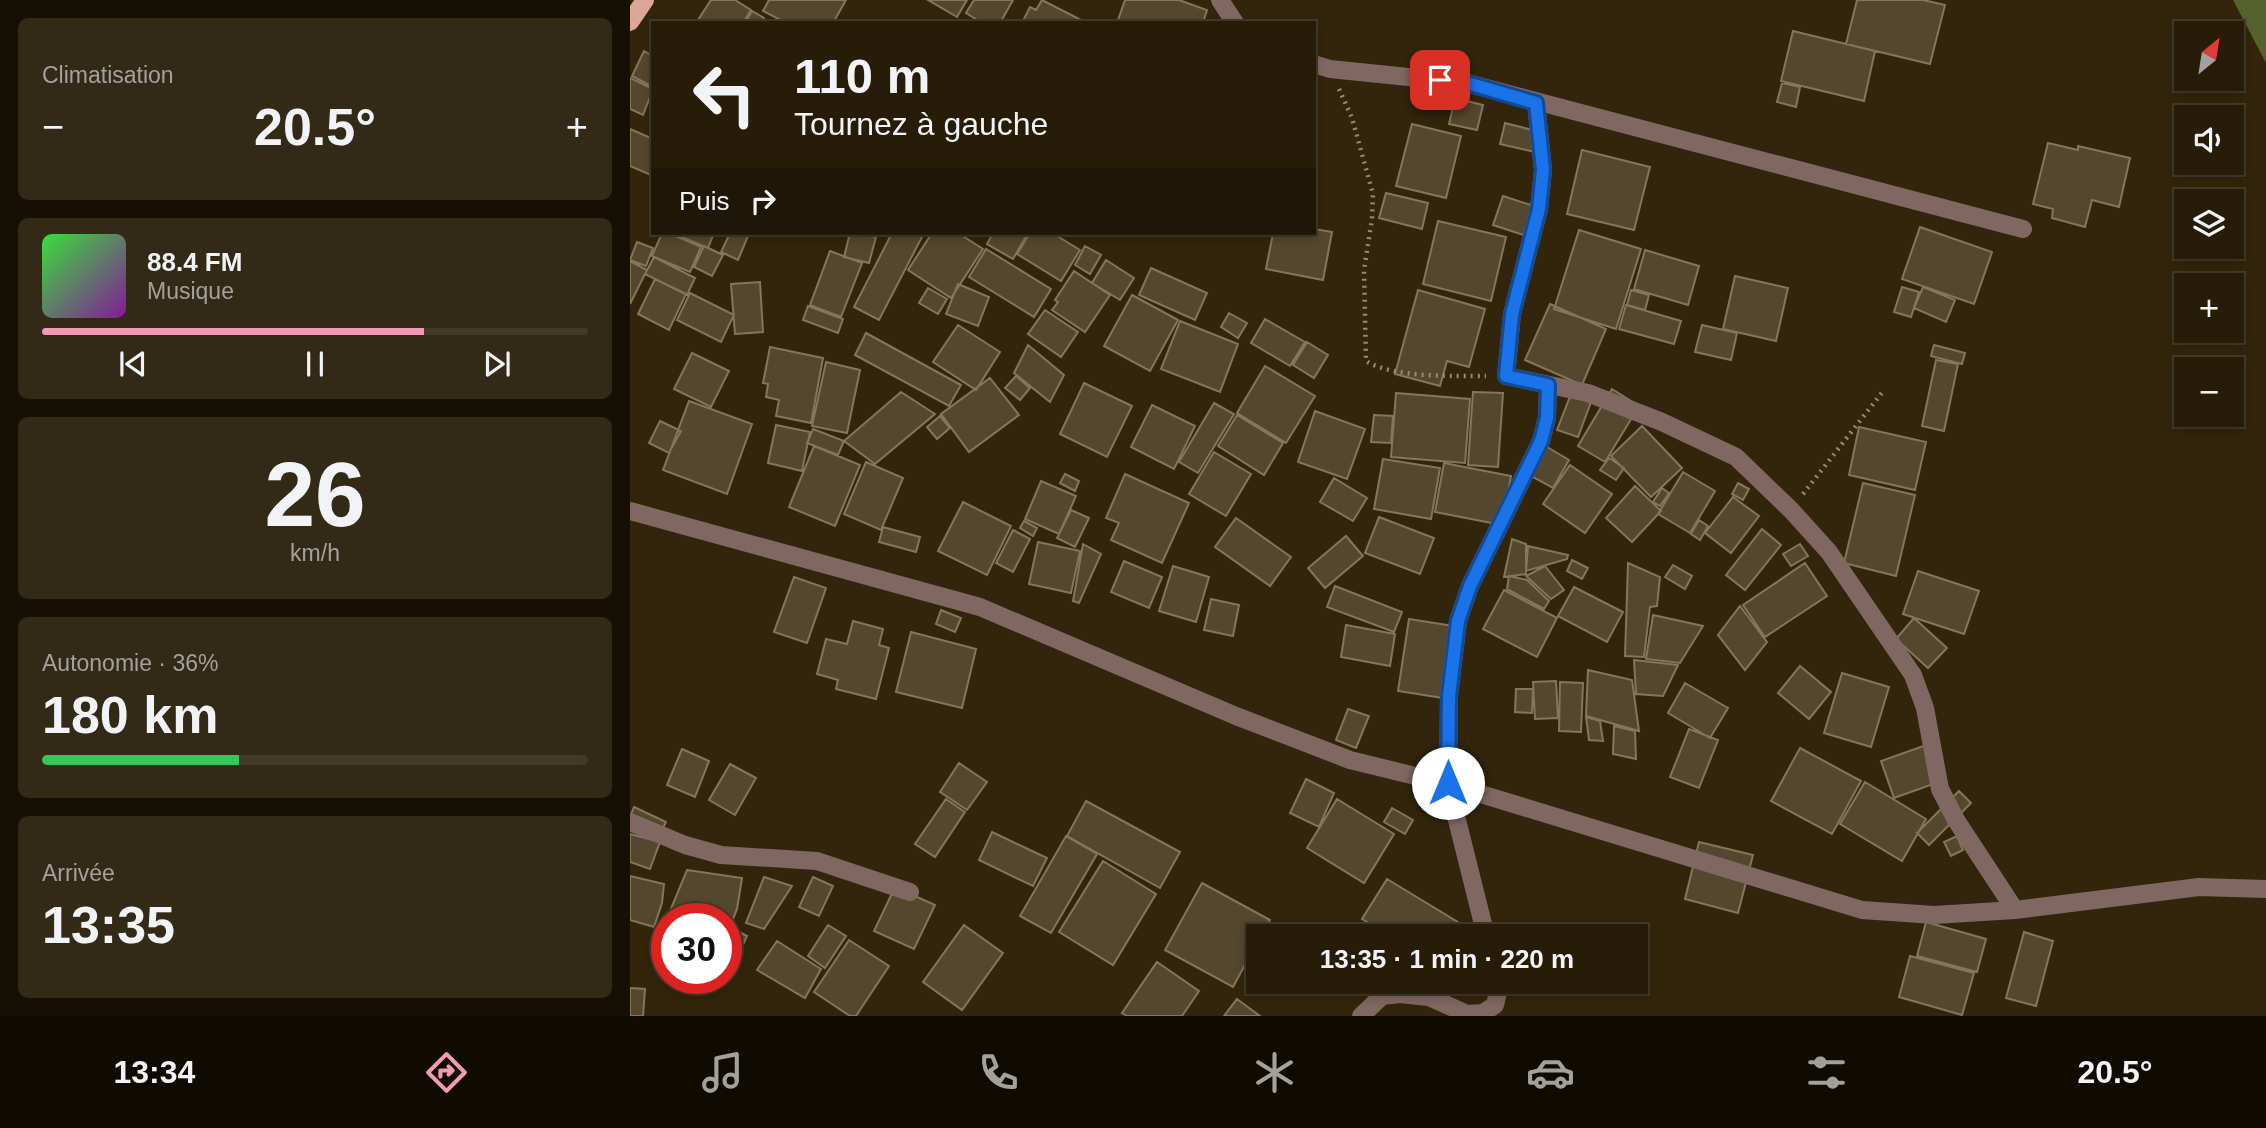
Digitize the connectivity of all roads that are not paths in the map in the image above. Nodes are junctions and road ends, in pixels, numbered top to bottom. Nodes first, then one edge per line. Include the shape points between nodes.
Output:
1 (645, 0) edge
2 (1220, 0) edge
3 (1234, 21) edge
4 (630, 22) edge
5 (1322, 66) edge
6 (1536, 103) junction
7 (2023, 229) dead end
8 (1548, 385) junction
9 (630, 511) edge
10 (1448, 783) junction
11 (630, 822) edge
12 (2266, 889) edge
13 (910, 892) dead end
14 (2015, 910) junction
15 (1483, 924) edge
16 (1400, 994) edge
17 (1400, 994) edge
18 (1497, 994) edge
19 (1361, 1016) edge

1 - 4 main road
2 - 3 street
5 - 6 street via 1467,83
6 - 7 street
6 - 8 street via 1543,170 1539,209 1512,314 1506,376
8 - 10 street via 1541,441 1470,586 1458,621 1449,696
8 - 14 street via 1588,393 1736,457 1829,552 1913,676 1925,708 1940,789
9 - 10 street via 980,607 1350,760
10 - 14 street via 1862,910 1934,915
10 - 15 street
11 - 13 street via 721,855 817,861
12 - 14 street via 2199,887
16 - 19 street via 1382,996
17 - 18 street via 1429,997 1467,1014 1483,1013 1494,1006

